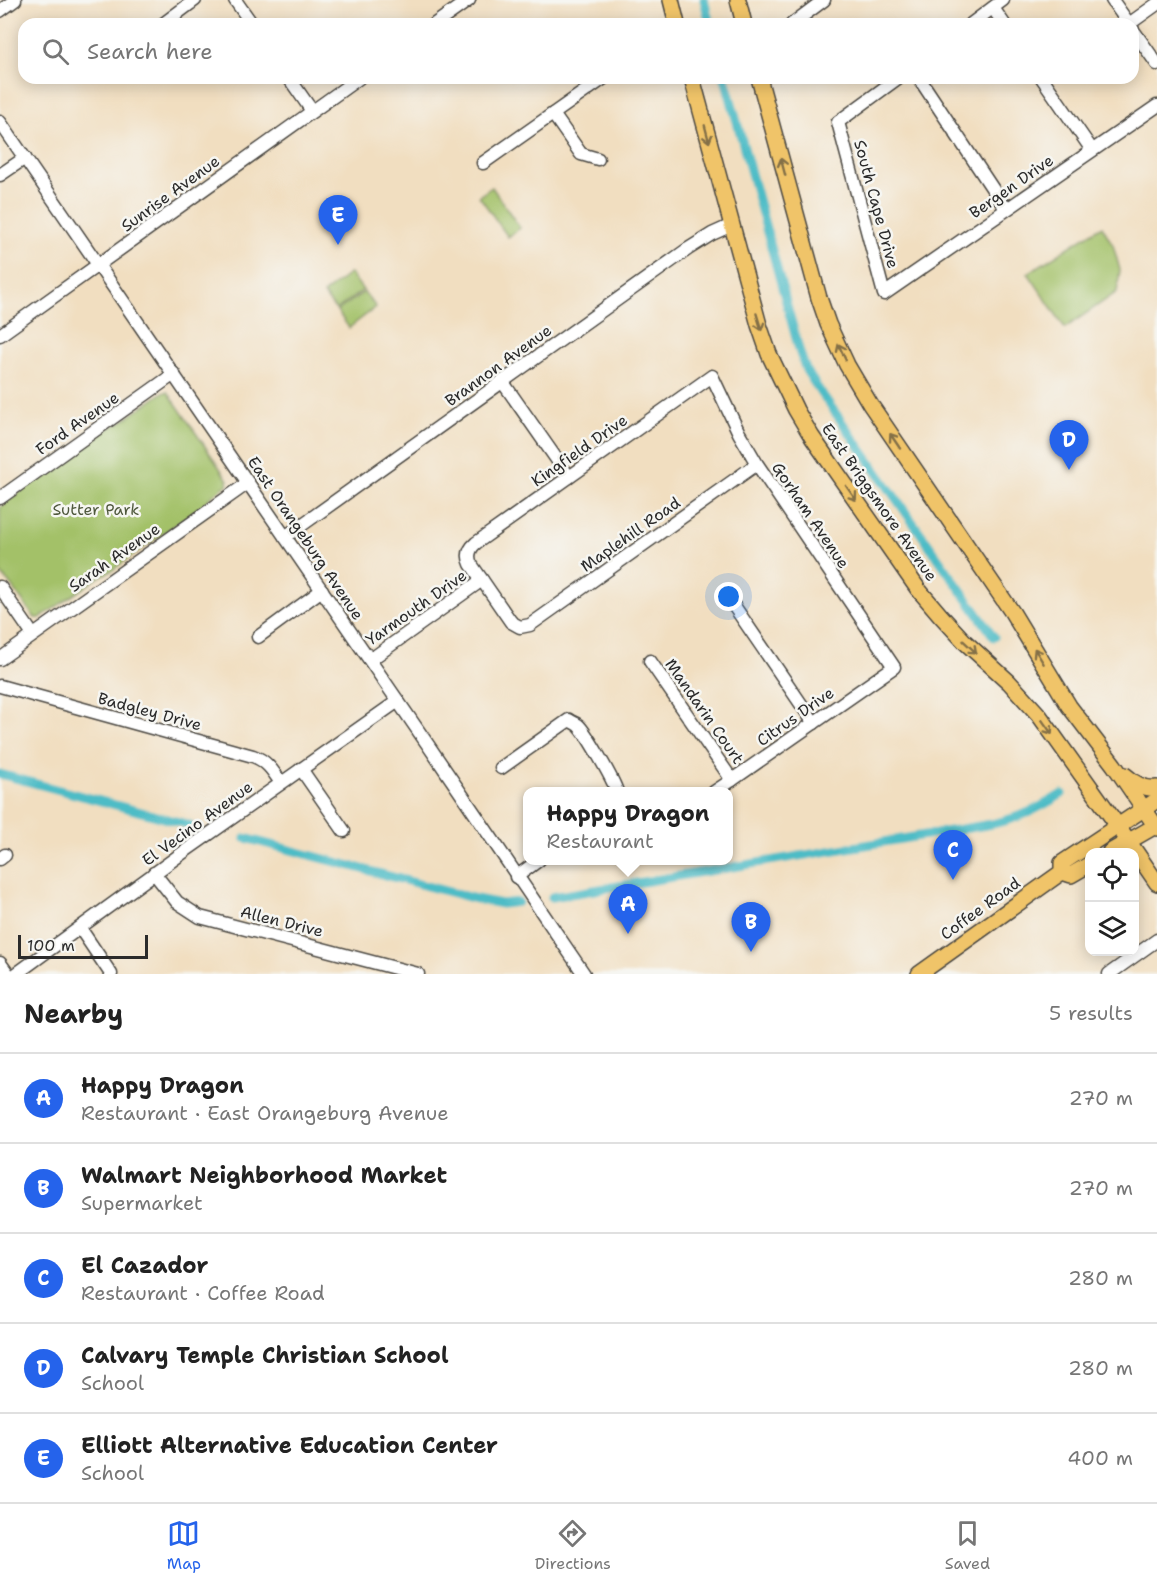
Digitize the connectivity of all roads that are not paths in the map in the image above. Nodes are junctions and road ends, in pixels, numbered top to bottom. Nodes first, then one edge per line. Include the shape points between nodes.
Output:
1 (15, 0) edge
2 (195, 0) edge
3 (235, 0) edge
4 (469, 0) edge
5 (671, 0) edge
6 (825, 0) edge
7 (1112, 0) edge
8 (737, 1) edge
9 (998, 4) edge
10 (1157, 4) edge
11 (0, 11) edge
12 (171, 18) edge
13 (248, 18) edge
14 (444, 18) edge
15 (676, 18) edge
16 (742, 18) edge
17 (800, 18) edge
18 (979, 18) edge
19 (1125, 18) edge
20 (1137, 18) edge
21 (1139, 38) edge
22 (1157, 64) edge
23 (293, 84) edge
24 (350, 84) edge
25 (596, 84) edge
26 (694, 84) edge
27 (761, 84) edge
28 (890, 84) edge
29 (923, 84) edge
30 (1046, 84) edge
31 (1157, 106) edge
32 (312, 111) junction
33 (553, 114) junction
34 (0, 122) edge
35 (1092, 150) junction
36 (25, 158) junction
37 (598, 159) dead end
38 (483, 163) dead end
39 (0, 175) edge
40 (1006, 209) junction
41 (732, 225) junction
42 (99, 265) junction
43 (884, 294) joint
44 (0, 335) edge
45 (174, 374) junction
46 (712, 376) joint
47 (502, 381) junction
48 (757, 464) junction
49 (569, 477) junction
50 (248, 483) junction
51 (0, 498) edge
52 (285, 537) junction
53 (482, 580) junction
54 (0, 587) edge
55 (322, 590) junction
56 (732, 603) dead end
57 (33, 635) junction
58 (258, 637) dead end
59 (0, 658) edge
60 (370, 660) junction
61 (650, 662) dead end
62 (894, 667) joint
63 (0, 686) edge
64 (398, 701) junction
65 (814, 723) junction
66 (1114, 765) junction
67 (501, 768) dead end
68 (301, 769) junction
69 (732, 780) junction
70 (281, 783) junction
71 (616, 787) edge
72 (722, 787) edge
73 (1157, 788) edge
74 (1151, 805) edge
75 (1118, 826) junction
76 (1157, 826) edge
77 (344, 831) dead end
78 (1129, 842) junction
79 (1118, 848) edge
80 (532, 865) edge
81 (1085, 866) edge
82 (1139, 869) edge
83 (1062, 872) junction
84 (154, 873) junction
85 (516, 877) junction
86 (1155, 880) edge
87 (80, 928) junction
88 (1157, 940) edge
89 (0, 963) edge
90 (384, 964) junction
91 (8, 974) edge
92 (16, 974) edge
93 (111, 974) edge
94 (370, 974) edge
95 (418, 974) edge
96 (584, 974) edge
97 (919, 974) edge
98 (1108, 974) edge

1 - 11 street
2 - 12 street
3 - 13 street
4 - 14 street
5 - 15 main road
6 - 17 street
7 - 19 street
8 - 16 main road
9 - 18 street
10 - 20 street
21 - 22 street
23 - 32 street
24 - 32 street, Sunrise Avenue
25 - 33 street
26 -> 41 main road, East Briggsmore Avenue
66 -> 27 main road via 1069,706 1012,612 870,404 848,365 819,298
28 - 43 street, South Cape Drive via 838,122
29 - 40 street
30 - 35 street
31 - 35 street, Bergen Drive
32 - 42 street, Sunrise Avenue
33 - 37 street via 581,154
33 - 38 street
34 - 36 street, East Orangeburg Avenue
35 - 40 street, Bergen Drive
36 - 39 street
36 - 42 street, East Orangeburg Avenue
40 - 43 street, Bergen Drive
41 - 47 street, Brannon Avenue via 688,249
41 -> 75 main road, East Briggsmore Avenue via 769,354 812,437 918,589 1039,715
42 - 44 street, Sunrise Avenue
42 - 45 street, East Orangeburg Avenue
45 - 50 street, East Orangeburg Avenue
45 - 51 street, Ford Avenue
46 - 48 street, Gorham Avenue
46 - 49 street, Kingfield Drive
47 - 49 street
47 - 52 street, Brannon Avenue
48 - 53 street, Maplehill Road via 530,625 520,627 512,622
48 - 62 street, Gorham Avenue
49 - 53 street, Kingfield Drive via 471,547 471,564
50 - 52 street, East Orangeburg Avenue
50 - 57 street, Sarah Avenue
52 - 55 street, East Orangeburg Avenue
53 - 60 street, Yarmouth Drive
54 - 57 street
55 - 58 street
55 - 60 street, East Orangeburg Avenue
56 - 65 street
57 - 59 street, Sarah Avenue
60 - 64 street, East Orangeburg Avenue
61 - 69 street, Mandarin Court
62 - 65 street, Citrus Drive
63 - 70 street, Badgley Drive via 254,756 269,766
64 - 68 street, El Vecino Avenue
64 - 85 street, East Orangeburg Avenue
65 - 69 street, Citrus Drive
66 - 73 main road via 1132,782
66 - 74 main road
67 - 71 street via 569,720 578,725
68 - 70 street, El Vecino Avenue
68 - 77 street
69 - 72 street, Citrus Drive
70 - 84 street, El Vecino Avenue
74 - 75 main road, Coffee Road
74 - 76 main road
75 - 78 main road, East Briggsmore Avenue
75 - 83 main road, Coffee Road via 1062,863
76 - 78 main road
78 - 79 main road
78 - 86 main road, East Briggsmore Avenue
80 - 85 street
81 - 83 main road, Coffee Road via 1071,875
82 - 86 main road
83 - 97 main road, Coffee Road
84 - 87 street, El Vecino Avenue
84 - 90 street, Allen Drive via 177,902 200,916
85 - 96 street, East Orangeburg Avenue
87 - 92 street, El Vecino Avenue
87 - 93 street
88 - 98 street
89 - 91 street
90 - 94 street
90 - 95 street, Allen Drive

